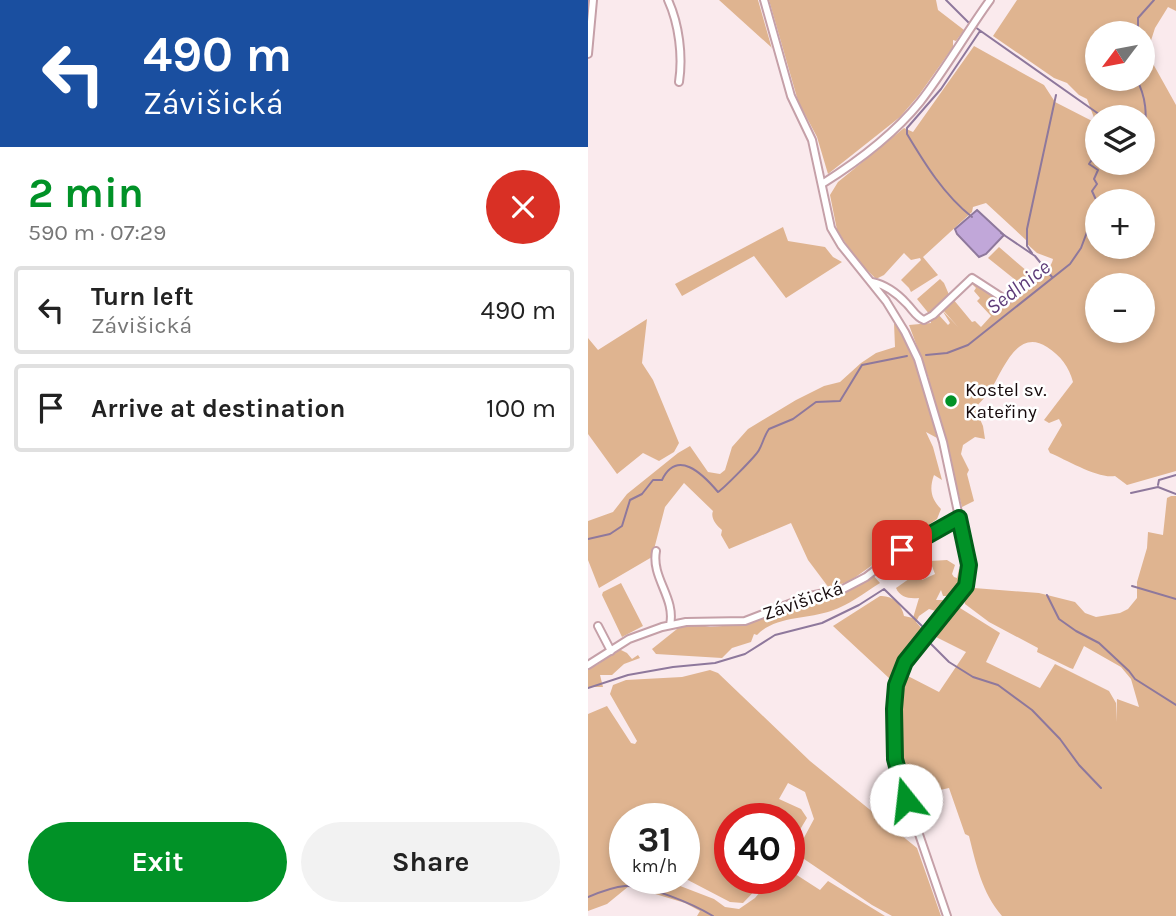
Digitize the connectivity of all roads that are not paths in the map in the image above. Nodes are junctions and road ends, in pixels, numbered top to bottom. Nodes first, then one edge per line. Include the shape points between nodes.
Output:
1 (593, 0) edge
2 (668, 0) edge
3 (764, 0) edge
4 (990, 0) edge
5 (588, 54) edge
6 (679, 82) dead end
7 (822, 184) junction
8 (1031, 277) dead end
9 (872, 282) junction
10 (959, 518) junction
11 (656, 551) dead end
12 (670, 625) junction
13 (598, 626) dead end
14 (611, 651) junction
15 (588, 665) edge
16 (947, 916) edge

1 - 5 street
2 - 6 street via 681,58
3 - 7 street via 791,96 812,140
4 - 7 street via 920,102 844,171
7 - 9 street via 834,234
8 - 9 street via 1006,300 972,278 925,320 895,293
9 - 10 street via 918,359
10 - 12 street, Závišická via 843,589 810,596 745,621
10 - 16 street via 969,565 966,586 905,662 897,678 894,709 897,770
11 - 12 street via 656,569 672,610
12 - 14 street, Závišická via 629,639
13 - 14 street
14 - 15 street, Závišická

